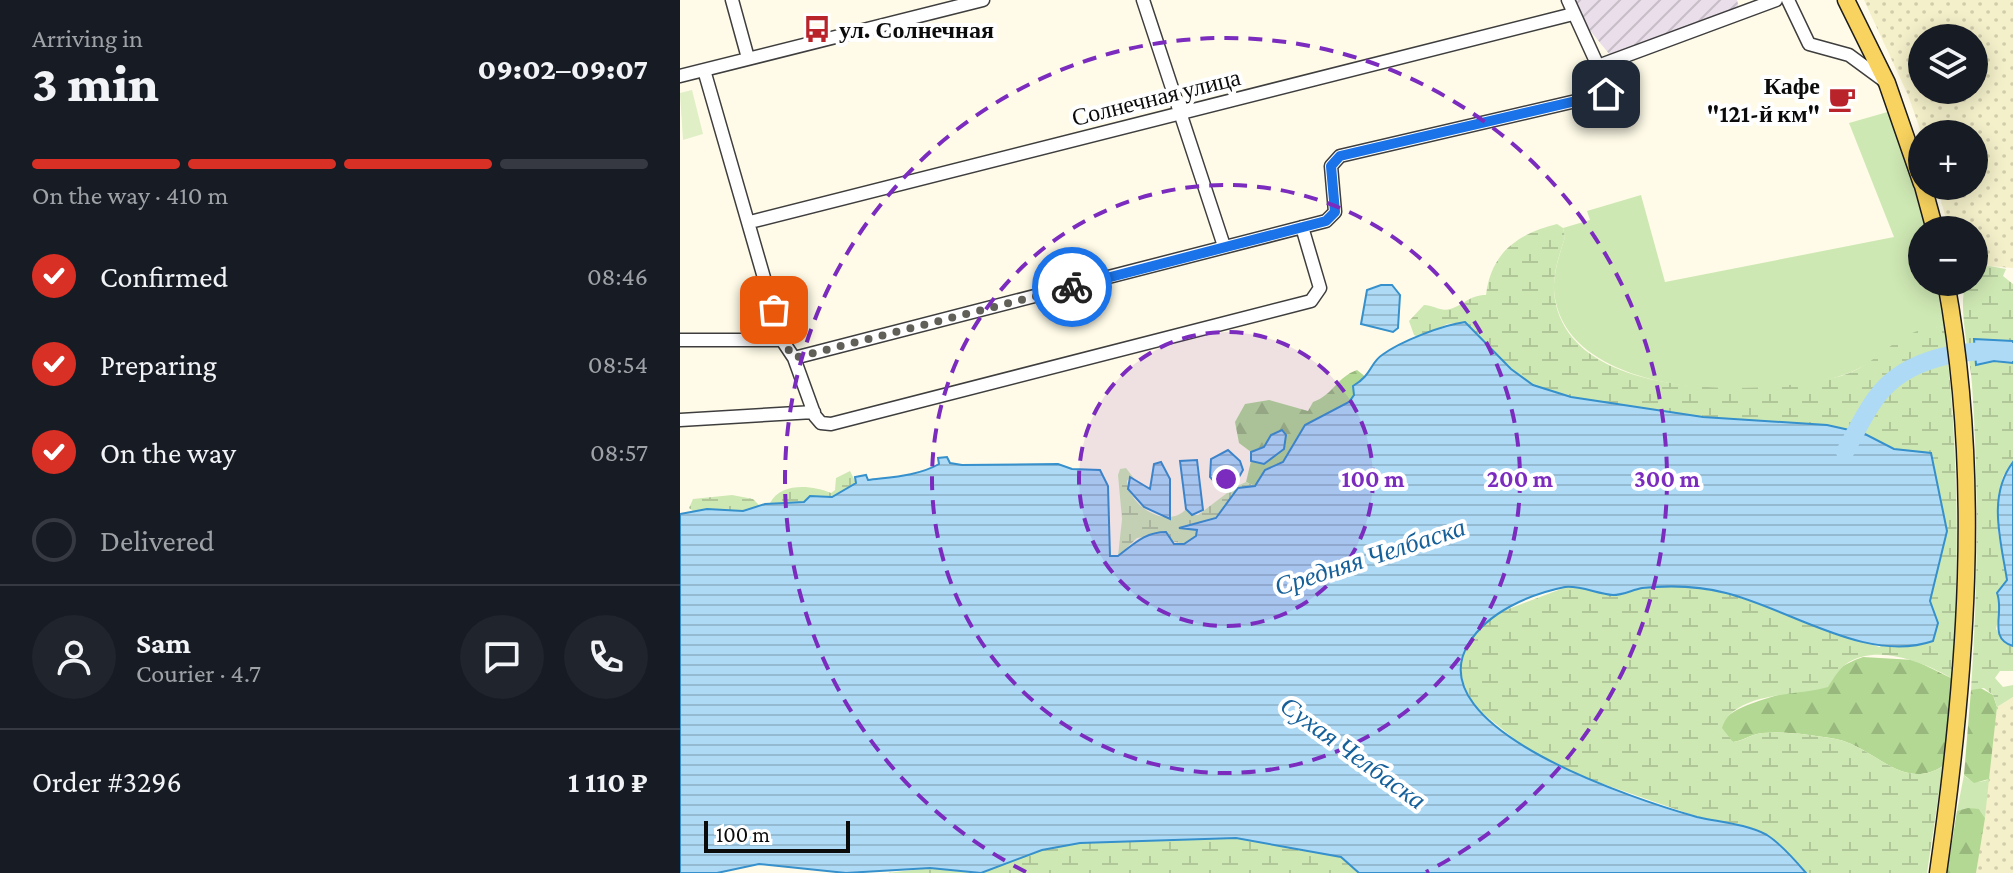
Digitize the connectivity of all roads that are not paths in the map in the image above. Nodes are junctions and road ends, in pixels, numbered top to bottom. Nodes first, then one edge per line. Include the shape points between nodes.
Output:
1 (732, 0) edge
2 (983, 0) edge
3 (1143, 0) edge
4 (1568, 0) edge
5 (1776, 0) edge
6 (1788, 0) edge
7 (1846, 0) edge
8 (1573, 14) junction
9 (748, 58) junction
10 (1598, 66) junction
11 (704, 70) junction
12 (680, 76) edge
13 (1887, 83) junction
14 (1178, 114) junction
15 (1908, 144) edge
16 (750, 222) junction
17 (1302, 227) junction
18 (1224, 246) junction
19 (1949, 296) edge
20 (680, 340) edge
21 (782, 340) junction
22 (794, 358) junction
23 (818, 417) junction
24 (680, 420) edge
25 (1938, 873) edge

1 - 9 street
2 - 9 street
3 - 14 street
4 - 8 street
5 - 10 street
6 - 13 street via 1809,44 1849,55
7 - 13 main road
8 - 10 street
8 - 14 street, Солнечная улица
9 - 11 street
10 - 17 street via 1606,94 1340,156 1329,174 1335,212 1326,221
11 - 12 street
11 - 16 street
13 - 15 main road
14 - 16 street, Солнечная улица
14 - 18 street
16 - 21 street
17 - 18 street
17 - 23 street via 1320,288 1311,301 831,424
18 - 22 street
19 - 25 main road via 1966,469 1967,553 1955,745
20 - 21 street
21 - 22 street
22 - 23 street
23 - 24 street

